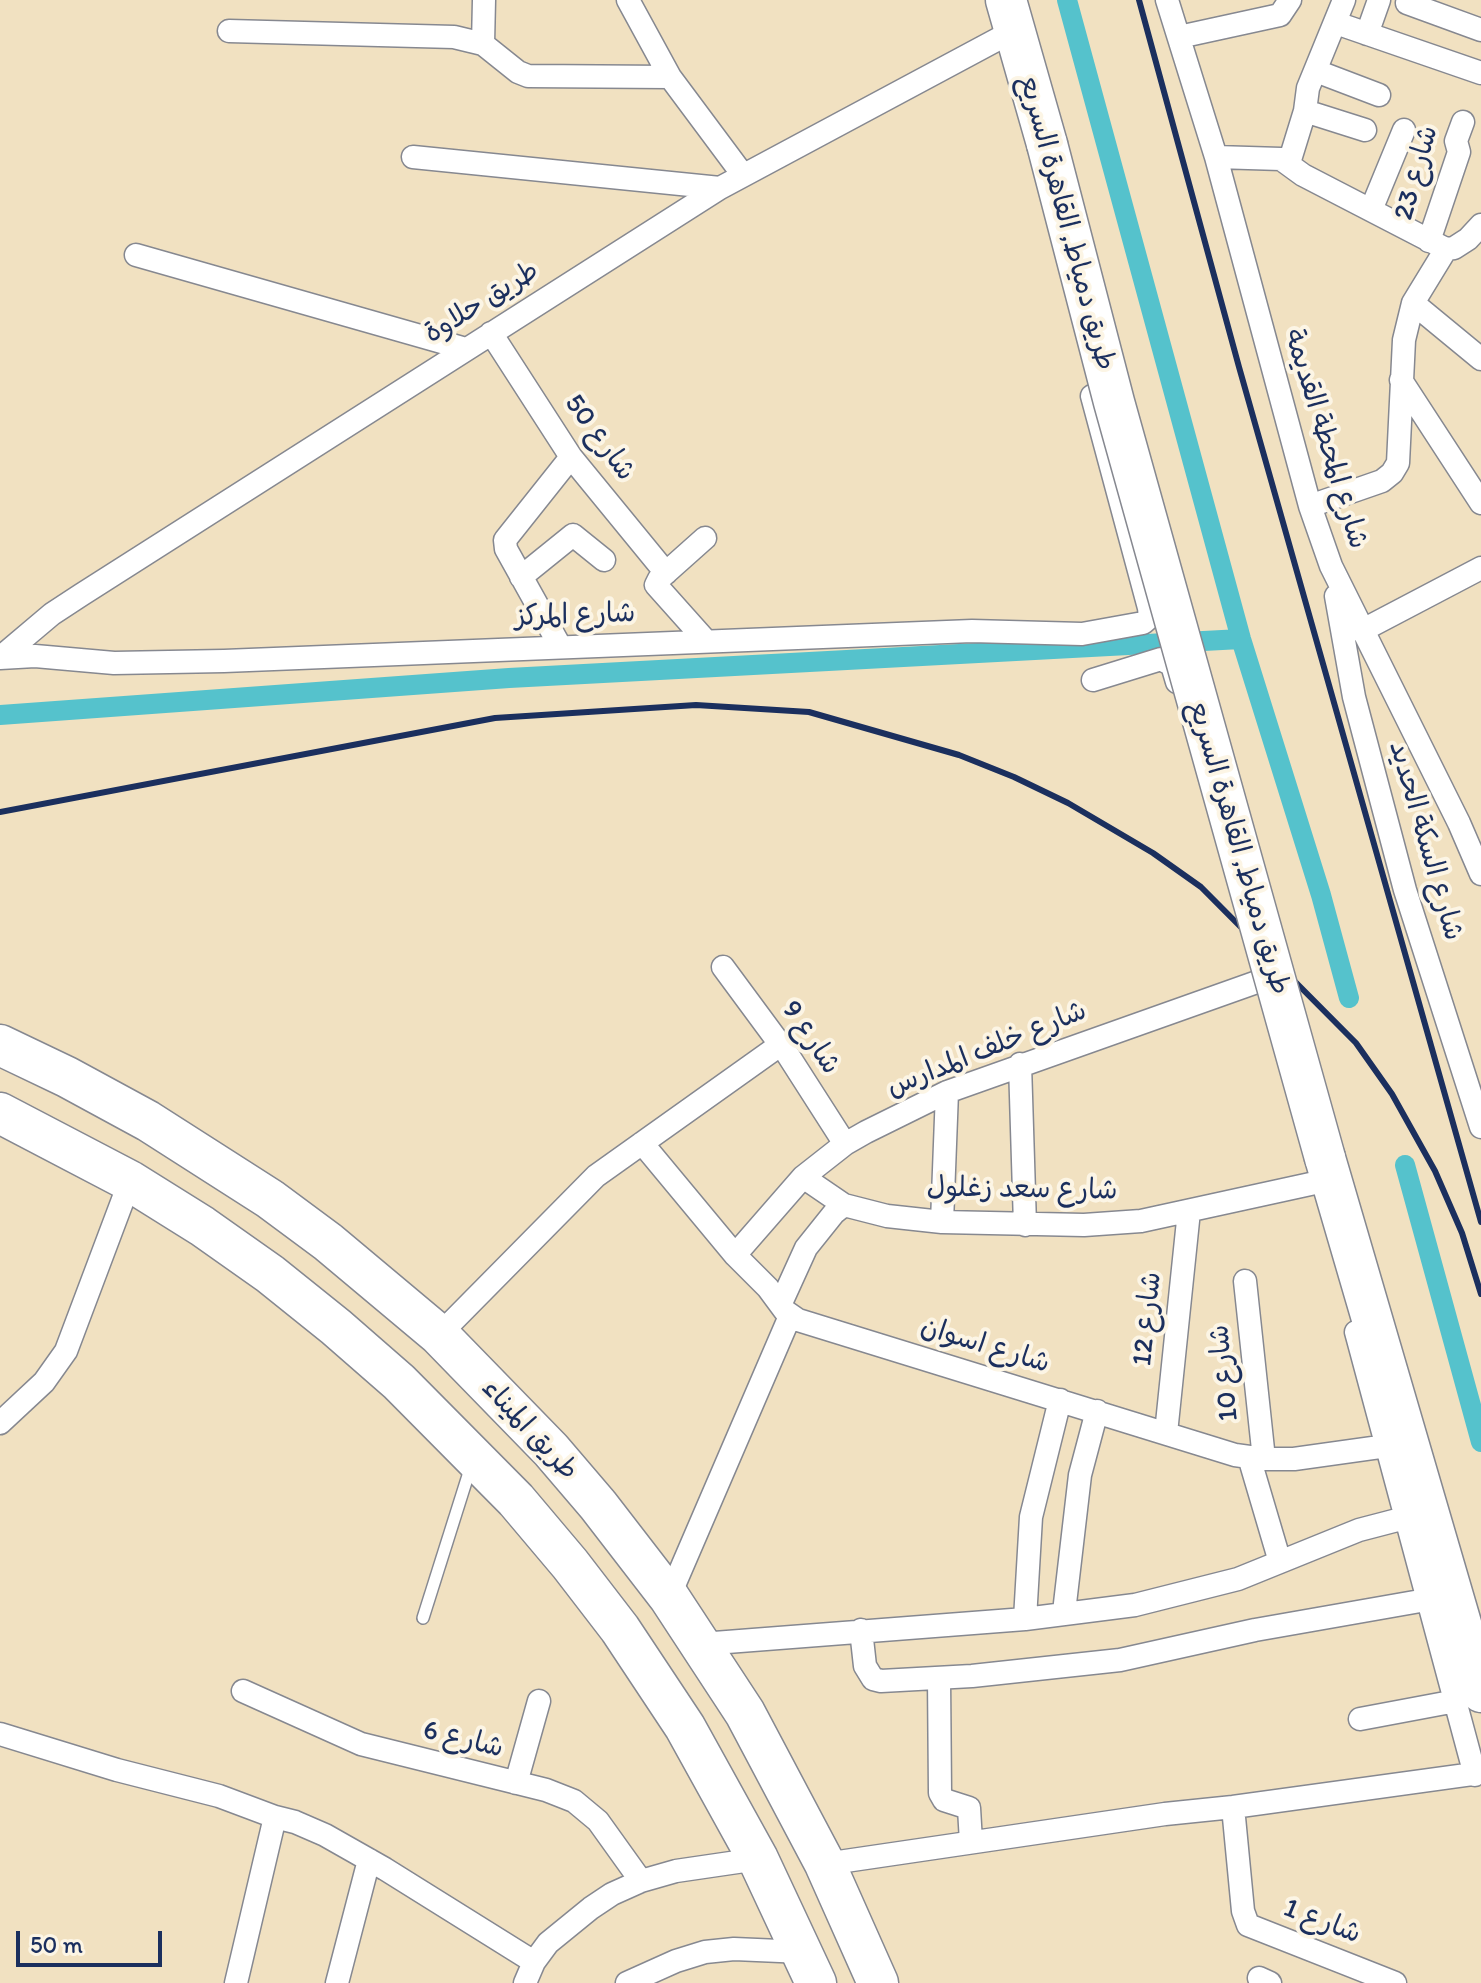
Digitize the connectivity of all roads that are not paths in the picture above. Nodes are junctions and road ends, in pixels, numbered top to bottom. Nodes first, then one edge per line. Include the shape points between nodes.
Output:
1 (484, 0) edge
2 (628, 0) edge
3 (1167, 0) edge
4 (1290, 0) edge
5 (1344, 0) edge
6 (1379, 0) edge
7 (1407, 3) dead end
8 (1012, 17) edge
9 (1336, 23) junction
10 (1481, 30) edge
11 (229, 31) dead end
12 (1367, 34) junction
13 (1179, 37) junction
14 (483, 44) junction
15 (1316, 71) junction
16 (1481, 73) edge
17 (670, 77) junction
18 (1379, 95) dead end
19 (1305, 111) junction
20 (1463, 122) dead end
21 (1365, 130) dead end
22 (1404, 130) dead end
23 (413, 157) dead end
24 (1216, 157) junction
25 (1289, 163) junction
26 (743, 175) junction
27 (720, 188) junction
28 (1371, 210) junction
29 (1481, 225) edge
30 (1437, 245) junction
31 (136, 255) dead end
32 (1413, 303) junction
33 (491, 333) junction
34 (466, 349) junction
35 (1481, 359) edge
36 (1400, 379) junction
37 (571, 457) junction
38 (1481, 503) edge
39 (1310, 506) junction
40 (705, 538) dead end
41 (604, 560) dead end
42 (1331, 566) junction
43 (1481, 568) edge
44 (666, 573) junction
45 (521, 577) junction
46 (1361, 631) junction
47 (706, 641) junction
48 (560, 646) junction
49 (0, 658) edge
50 (1093, 680) dead end
51 (1481, 874) edge
52 (723, 967) dead end
53 (1257, 982) junction
54 (0, 1045) edge
55 (780, 1045) junction
56 (1020, 1064) junction
57 (947, 1092) junction
58 (0, 1113) edge
59 (1481, 1127) edge
60 (642, 1143) junction
61 (845, 1144) junction
62 (1329, 1164) junction
63 (803, 1177) junction
64 (130, 1181) junction
65 (844, 1205) junction
66 (1189, 1211) junction
67 (942, 1222) junction
68 (1025, 1225) junction
69 (735, 1255) junction
70 (1245, 1281) dead end
71 (785, 1309) junction
72 (439, 1335) junction
73 (1060, 1400) junction
74 (1097, 1411) junction
75 (0, 1423) edge
76 (1166, 1433) junction
77 (1387, 1446) junction
78 (476, 1458) junction
79 (1257, 1458) junction
80 (1405, 1518) junction
81 (1280, 1562) junction
82 (669, 1597) junction
83 (1426, 1600) junction
84 (1064, 1612) junction
85 (1481, 1612) edge
86 (423, 1618) dead end
87 (1025, 1619) junction
88 (861, 1630) junction
89 (701, 1644) junction
90 (939, 1678) junction
91 (243, 1691) dead end
92 (1468, 1696) edge
93 (539, 1701) dead end
94 (1360, 1719) dead end
95 (0, 1734) edge
96 (1478, 1774) edge
97 (516, 1783) junction
98 (1233, 1807) junction
99 (275, 1817) junction
100 (971, 1842) junction
101 (758, 1859) junction
102 (369, 1860) junction
103 (825, 1864) junction
104 (641, 1881) junction
105 (534, 1962) junction
106 (809, 1968) edge
107 (236, 1983) edge
108 (337, 1983) edge
109 (525, 1983) edge
110 (627, 1983) edge
111 (878, 1983) edge
112 (1395, 1983) edge

1 - 14 street
2 - 17 street
3 - 13 street, شارع المحطة القديمة
4 - 13 street via 1280,15
5 - 9 street
6 - 12 street
7 - 10 street
8 - 26 street, طريق حلاوة
8 - 47 street, شارع المركز via 1150,617 1143,623 1082,634 972,631
8 - 62 highway, طريق دمياط, القاهرة السريع via 1058,141 1206,648
9 - 12 street
9 - 15 street
11 - 14 street via 454,37
12 - 16 street
13 - 24 street, شارع المحطة القديمة
14 - 17 street via 528,76
15 - 18 street
15 - 19 street
17 - 26 street
19 - 21 street
19 - 25 street
20 - 30 street, شارع 23
22 - 28 street
23 - 27 street
24 - 25 street
24 - 39 street, شارع المحطة القديمة
25 - 28 street
26 - 27 street, طريق حلاوة
27 - 33 street, طريق حلاوة
28 - 30 street
29 - 30 street via 1454,248
30 - 32 street
31 - 34 street
32 - 35 street
32 - 36 street
33 - 34 street, طريق حلاوة
33 - 37 street, شارع 50
34 - 49 street, طريق حلاوة via 52,614
36 - 38 street
36 - 39 street via 1400,453 1392,473
37 - 44 street, شارع 50
37 - 45 street via 505,540
39 - 42 street, شارع المحطة القديمة
40 - 44 street
41 - 45 street via 573,535
42 - 46 street, شارع المحطة القديمة
42 - 59 street, شارع السكة الحديد via 1354,697 1405,890
43 - 46 street
44 - 47 street via 657,588
45 - 48 street
46 - 51 street, شارع المحطة القديمة
47 - 48 street, شارع المركز
48 - 49 street, شارع المركز via 224,661
50 - 53 street via 1157,659 1172,665
52 - 55 street, شارع 9
53 - 56 street, شارع خلف المدارس
53 - 62 street
54 - 72 highway, طريق الميناء via 148,1121 222,1167 328,1242
55 - 60 street
55 - 61 street, شارع 9
56 - 57 street, شارع خلف المدارس
56 - 68 street
57 - 61 street, شارع خلف المدارس
57 - 67 street
58 - 64 highway, طريق الميناء
60 - 69 street, شارع اسوان
60 - 72 street via 596,1176
61 - 63 street, شارع خلف المدارس
62 - 66 street, شارع سعد زغلول
62 - 77 street
62 - 85 highway, طريق دمياط, القاهرة السريع
62 - 92 highway, طريق دمياط, القاهرة السريع
63 - 65 street, شارع سعد زغلول
63 - 69 street, شارع خلف المدارس
64 - 75 street via 66,1351 44,1382
64 - 78 highway, طريق الميناء via 270,1274 399,1382
65 - 67 street, شارع سعد زغلول
65 - 71 street via 800,1258
66 - 68 street, شارع سعد زغلول via 1113,1223
66 - 76 street, شارع 12
67 - 68 street, شارع سعد زغلول
69 - 71 street, شارع اسوان
70 - 79 street, شارع 10
71 - 73 street, شارع اسوان via 808,1324
71 - 82 street
72 - 82 highway, طريق الميناء via 551,1450
73 - 74 street, شارع اسوان
73 - 87 street via 1031,1517
74 - 76 street, شارع اسوان
74 - 84 street via 1080,1475
76 - 79 street, شارع اسوان
77 - 79 street, شارع اسوان via 1309,1458
77 - 80 street
78 - 86 lane
78 - 101 highway, طريق الميناء via 620,1629 685,1727
79 - 81 street, شارع 10
80 - 81 street
80 - 83 street
81 - 84 street via 1238,1579 1135,1605
82 - 89 highway, طريق الميناء
83 - 90 street via 1120,1660
83 - 92 street
84 - 87 street
87 - 88 street
88 - 89 street
88 - 90 street via 865,1666 873,1679
89 - 103 highway, طريق الميناء via 766,1748
90 - 100 street via 940,1793 944,1800 969,1808
91 - 97 street, شارع 6 via 361,1744
92 - 94 street
92 - 96 street
93 - 97 street
95 - 99 street
96 - 98 street
97 - 104 street, شارع 6 via 560,1795 587,1810
98 - 100 street
98 - 112 street, شارع 1 via 1248,1925
99 - 102 street via 307,1826
99 - 107 street
100 - 103 street
101 - 104 street
101 - 106 highway, طريق الميناء
102 - 105 street
102 - 108 street
103 - 111 highway, طريق الميناء
104 - 105 street via 591,1908 556,1935
105 - 109 street
106 - 110 street via 749,1949 705,1952

